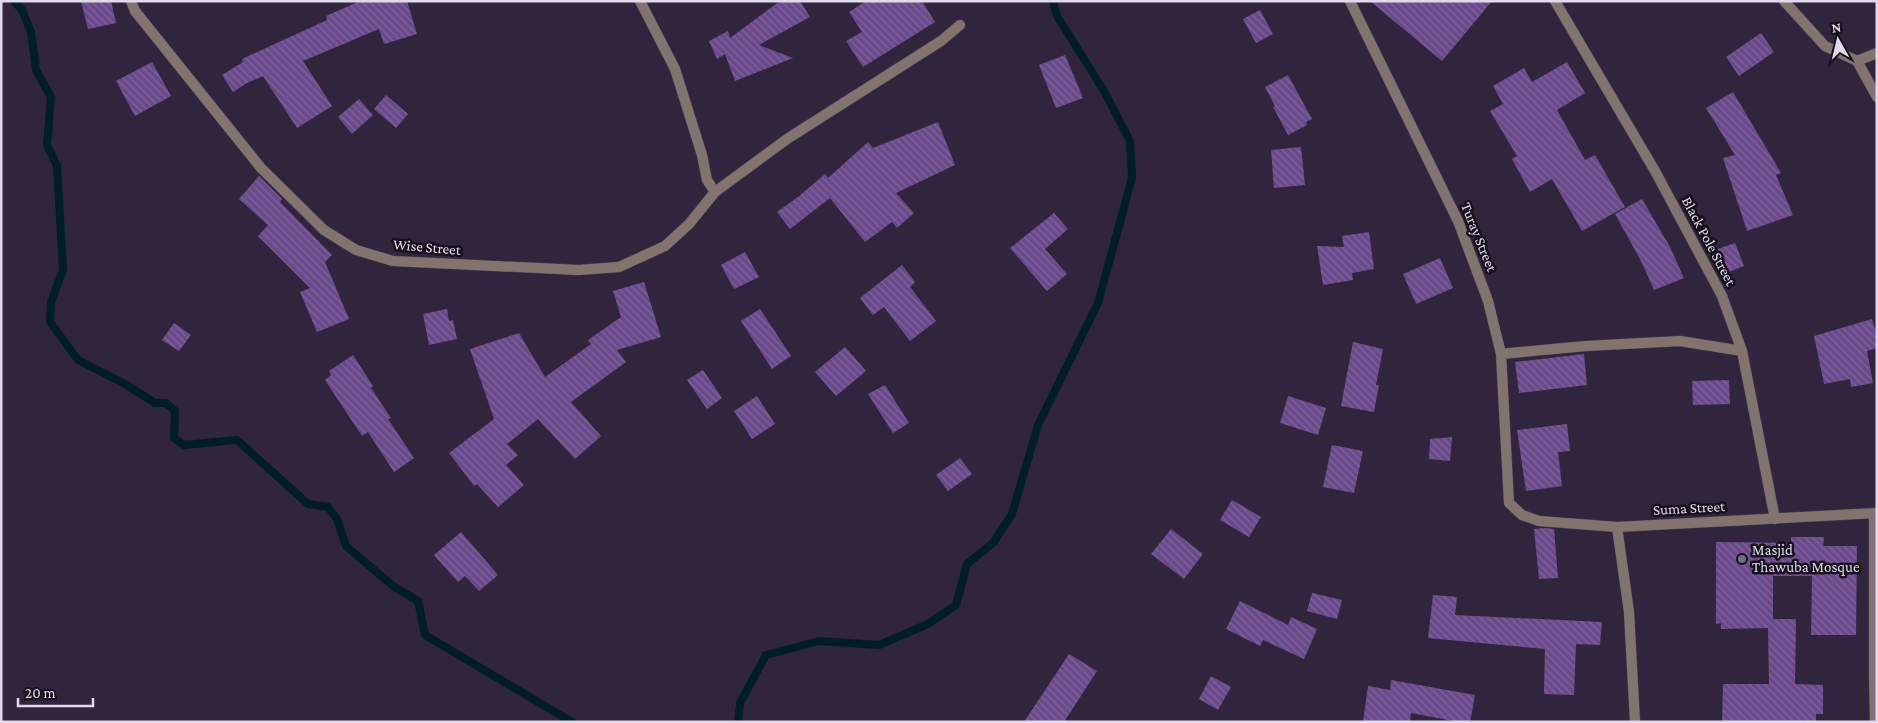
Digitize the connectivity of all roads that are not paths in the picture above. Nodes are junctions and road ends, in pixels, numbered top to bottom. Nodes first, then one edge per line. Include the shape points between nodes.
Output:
1 (131, 1) edge
2 (640, 1) edge
3 (1350, 1) edge
4 (1555, 1) edge
5 (1784, 1) edge
6 (960, 25) dead end
7 (1877, 53) edge
8 (1857, 60) junction
9 (1877, 97) edge
10 (714, 192) junction
11 (1742, 351) junction
12 (1501, 354) junction
13 (1509, 503) joint
14 (1876, 513) edge
15 (1775, 520) junction
16 (1617, 528) junction
17 (1635, 722) edge
18 (1875, 722) edge

1 - 10 street, Wise Street via 261,168 324,230 356,250 403,262 579,270 619,267 664,246 689,224
2 - 10 street via 675,69
3 - 12 street, Turay Street via 1458,221 1488,301
4 - 11 street, Black Pole Street via 1664,188 1722,296
5 - 8 street via 1825,46
6 - 10 street, Wise Street
7 - 8 street
8 - 9 street
11 - 12 street via 1680,341
11 - 15 street, Black Pole Street
12 - 13 street, Turay Street
13 - 16 street, Suma Street via 1522,515 1538,522
14 - 15 street, Suma Street
14 - 18 street
15 - 16 street, Suma Street
16 - 17 street via 1629,612

